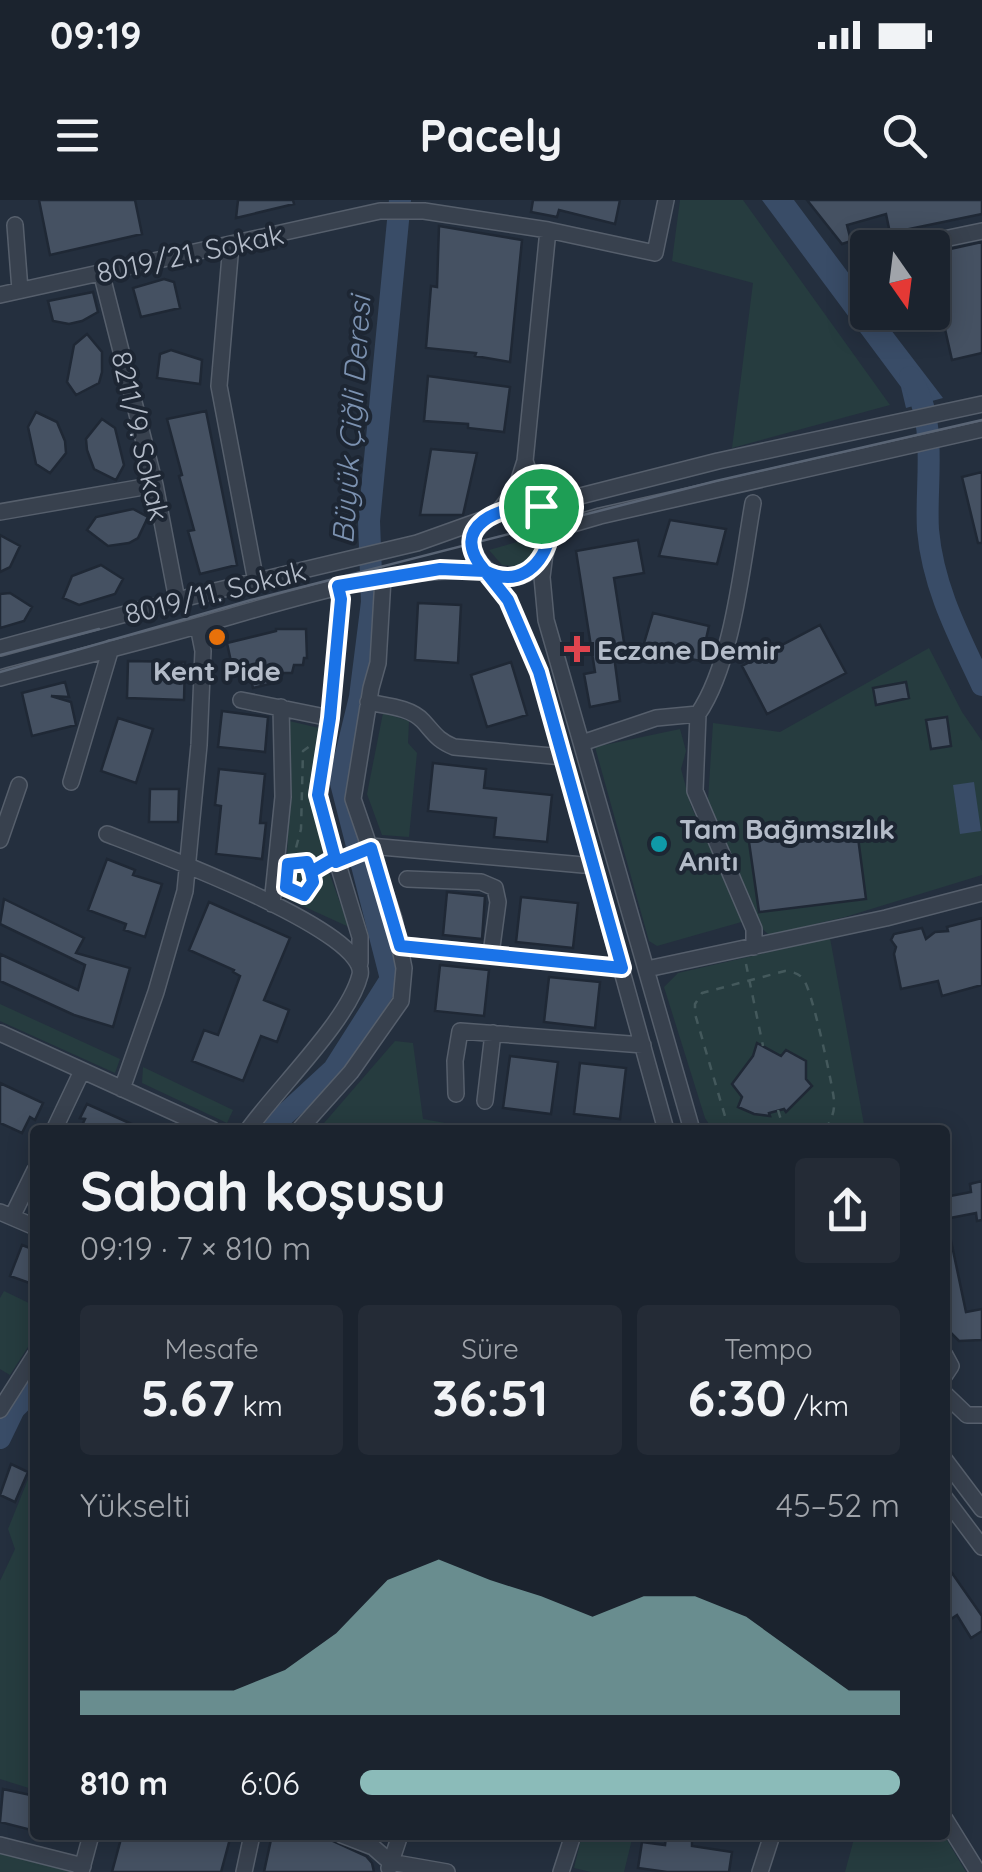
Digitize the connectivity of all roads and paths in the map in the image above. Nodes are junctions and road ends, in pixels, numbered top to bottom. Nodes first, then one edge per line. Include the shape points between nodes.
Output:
1 (666, 200) edge
2 (15, 225) dead end
3 (548, 230) junction
4 (982, 231) edge
5 (950, 238) edge
6 (231, 244) junction
7 (101, 272) junction
8 (20, 290) junction
9 (0, 295) edge
10 (982, 404) edge
11 (982, 429) edge
12 (525, 462) junction
13 (156, 485) junction
14 (752, 502) dead end
15 (541, 506) junction
16 (0, 512) edge
17 (493, 514) junction
18 (547, 546) junction
19 (485, 571) junction
20 (380, 578) junction
21 (256, 582) junction
22 (346, 585) junction
23 (177, 600) junction
24 (198, 626) junction
25 (0, 648) edge
26 (111, 648) junction
27 (0, 678) edge
28 (241, 700) dead end
29 (368, 702) junction
30 (281, 707) junction
31 (698, 714) junction
32 (330, 718) junction
33 (294, 744) dead end
34 (582, 744) junction
35 (303, 750) dead end
36 (562, 757) junction
37 (71, 782) dead end
38 (19, 786) dead end
39 (107, 834) dead end
40 (0, 840) edge
41 (371, 847) junction
42 (336, 860) junction
43 (288, 864) dead end
44 (583, 865) dead end
45 (187, 866) junction
46 (311, 872) junction
47 (408, 879) dead end
48 (286, 887) dead end
49 (982, 892) edge
50 (272, 904) junction
51 (400, 946) junction
52 (748, 948) junction
53 (491, 954) junction
54 (360, 963) junction
55 (622, 968) junction
56 (647, 969) junction
57 (748, 981) junction
58 (0, 1033) edge
59 (493, 1034) junction
60 (643, 1045) junction
61 (763, 1046) dead end
62 (82, 1071) junction
63 (122, 1089) junction
64 (456, 1094) dead end
65 (485, 1101) dead end
66 (778, 1110) dead end
67 (56, 1125) edge
68 (202, 1125) edge
69 (252, 1125) edge
70 (303, 1125) edge
71 (665, 1125) edge
72 (691, 1125) edge
73 (728, 1125) edge
74 (782, 1125) edge
75 (828, 1125) edge
76 (30, 1178) edge
77 (6, 1215) edge
78 (30, 1225) edge
79 (30, 1360) edge
80 (7, 1383) edge
81 (950, 1399) edge
82 (0, 1410) edge
83 (982, 1414) edge
84 (950, 1467) edge
85 (950, 1504) edge
86 (982, 1509) edge
87 (982, 1546) edge
88 (950, 1827) edge
89 (90, 1840) edge
90 (251, 1840) edge
91 (354, 1840) edge
92 (398, 1840) edge
93 (571, 1840) edge
94 (770, 1840) edge
95 (0, 1845) edge
96 (389, 1867) edge
97 (82, 1869) edge
98 (244, 1872) edge
99 (447, 1872) edge
100 (561, 1872) edge
101 (760, 1872) edge
102 (978, 1872) edge

1 - 3 street, 8019/21. Sokak via 656,253
2 - 8 street
3 - 6 street, 8019/21. Sokak via 380,211
3 - 12 street
4 - 5 street
6 - 7 street, 8019/21. Sokak
6 - 21 street via 219,386
7 - 8 street, 8019/21. Sokak
7 - 13 street, 8211/9. Sokak
8 - 9 street, 8019/21. Sokak
10 - 15 street
11 - 18 street via 600,516 569,525
12 - 15 street
12 - 17 street via 516,489
13 - 16 street
13 - 23 street, 8211/9. Sokak
14 - 31 street via 732,620 712,695
15 - 17 street
15 - 18 street
17 - 19 street via 471,538
17 - 21 street, 8019/11. Sokak via 430,539
18 - 19 street via 518,577
18 - 34 street via 546,620
19 - 20 street, 8019/11. Sokak
19 - 36 street via 508,600 539,672
20 - 22 street, 8019/11. Sokak
20 - 29 street via 378,663
21 - 23 street, 8019/11. Sokak
22 - 24 street, 8019/11. Sokak
22 - 32 street
23 - 25 street, 8019/11. Sokak
24 - 26 street, 8019/11. Sokak
24 - 45 street via 200,745
26 - 27 street, 8019/11. Sokak
26 - 37 street
28 - 30 street
29 - 36 street via 407,711 454,747
29 - 41 street via 353,799
30 - 32 street
30 - 50 street via 283,796
31 - 34 street via 656,718
31 - 52 street via 695,791 754,928
32 - 42 street via 318,795
33 - 35 path
34 - 56 street
36 - 55 street
38 - 40 street
39 - 45 street
41 - 42 street
41 - 44 street
41 - 51 street
42 - 46 path
42 - 54 street via 360,938
43 - 46 path via 307,862
45 - 50 street
45 - 63 street via 156,992
46 - 48 path via 304,895
47 - 53 street via 495,888
49 - 52 street
50 - 54 street via 312,924
51 - 53 street
51 - 70 street via 401,1002
52 - 56 street
52 - 57 path
53 - 55 street
54 - 69 street via 335,1024
55 - 60 street
56 - 72 street
57 - 61 path
57 - 73 path via 702,994 696,1004
57 - 75 path via 786,971 805,982 834,1101
58 - 62 street
59 - 60 street
59 - 64 street via 460,1031
59 - 65 street
60 - 71 street
62 - 63 street
62 - 67 street
63 - 68 street
66 - 74 path
76 - 77 street
77 - 78 street
79 - 80 street
80 - 82 street
81 - 83 street via 966,1415
84 - 86 street
85 - 87 street
88 - 102 street
89 - 97 street
90 - 98 street
91 - 96 street via 372,1847
92 - 96 street
93 - 100 street
94 - 101 street
95 - 97 street
96 - 99 street

